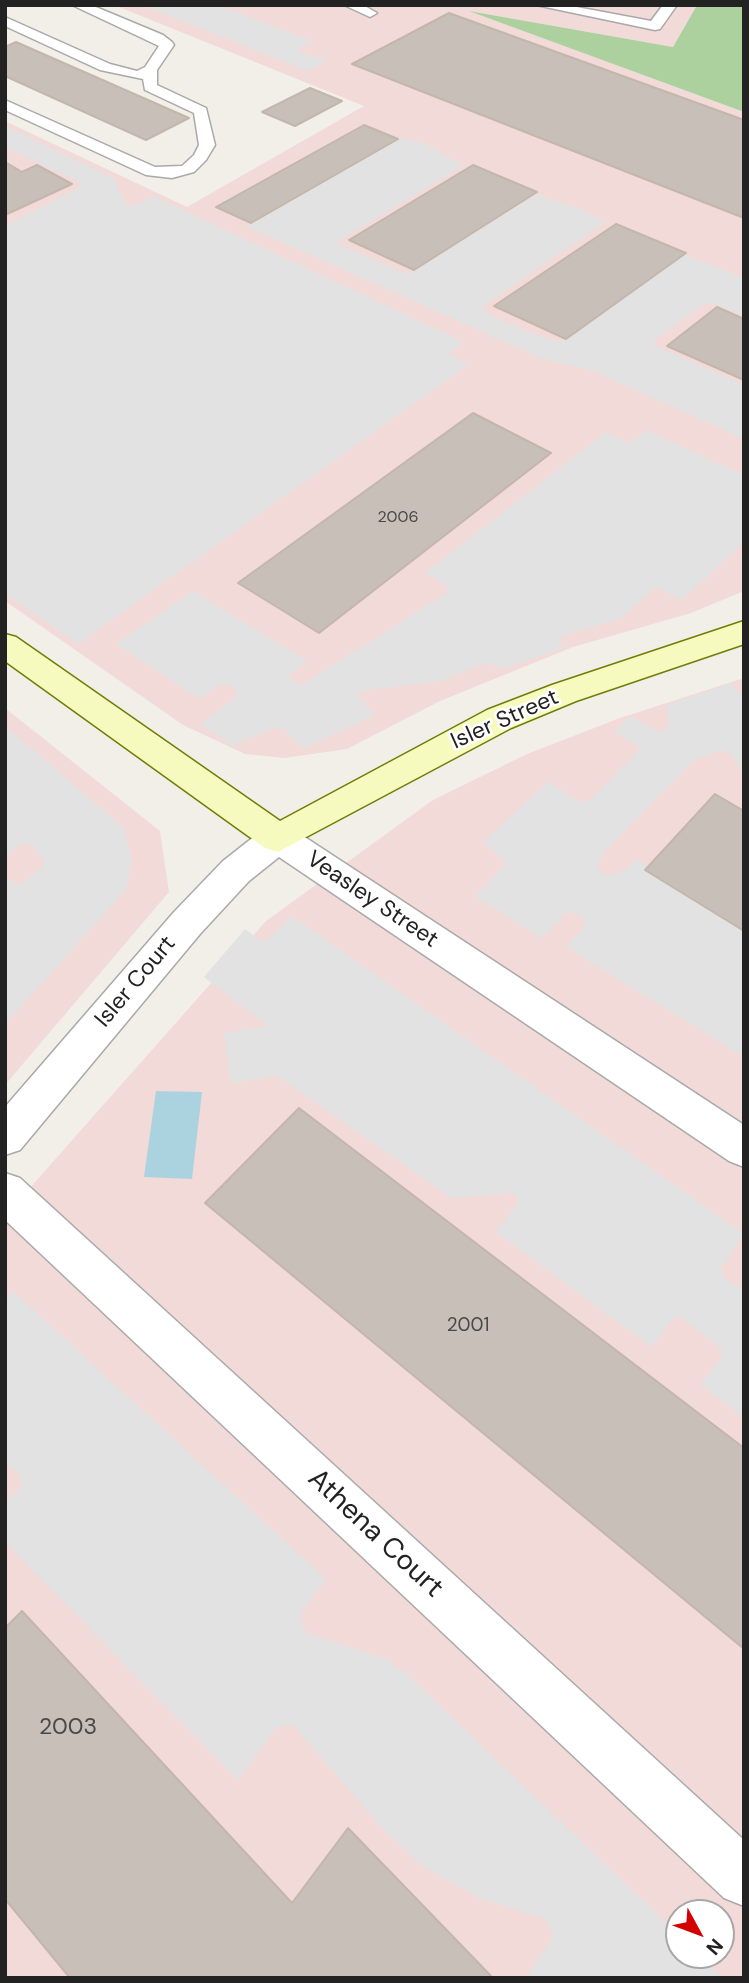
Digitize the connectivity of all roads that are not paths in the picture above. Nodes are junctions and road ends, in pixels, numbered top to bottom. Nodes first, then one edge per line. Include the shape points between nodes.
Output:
1 (79, 5) edge
2 (351, 5) edge
3 (542, 5) edge
4 (670, 5) edge
5 (370, 13) dead end
6 (5, 21) edge
7 (150, 71) junction
8 (5, 104) edge
9 (744, 632) edge
10 (5, 645) edge
11 (278, 838) junction
12 (5, 1137) edge
13 (744, 1148) edge
14 (5, 1192) edge
15 (744, 1878) edge

1 - 7 lane via 167,45
2 - 5 lane
3 - 4 lane via 655,26
6 - 7 lane via 105,67 138,76
7 - 8 lane via 150,87 201,111 207,145 188,169 152,172
9 - 11 street, Isler Street via 499,719
10 - 11 street, Veasley Street
11 - 12 street, Isler Court via 236,871 187,923
11 - 13 street, Veasley Street
14 - 15 street, Athena Court

